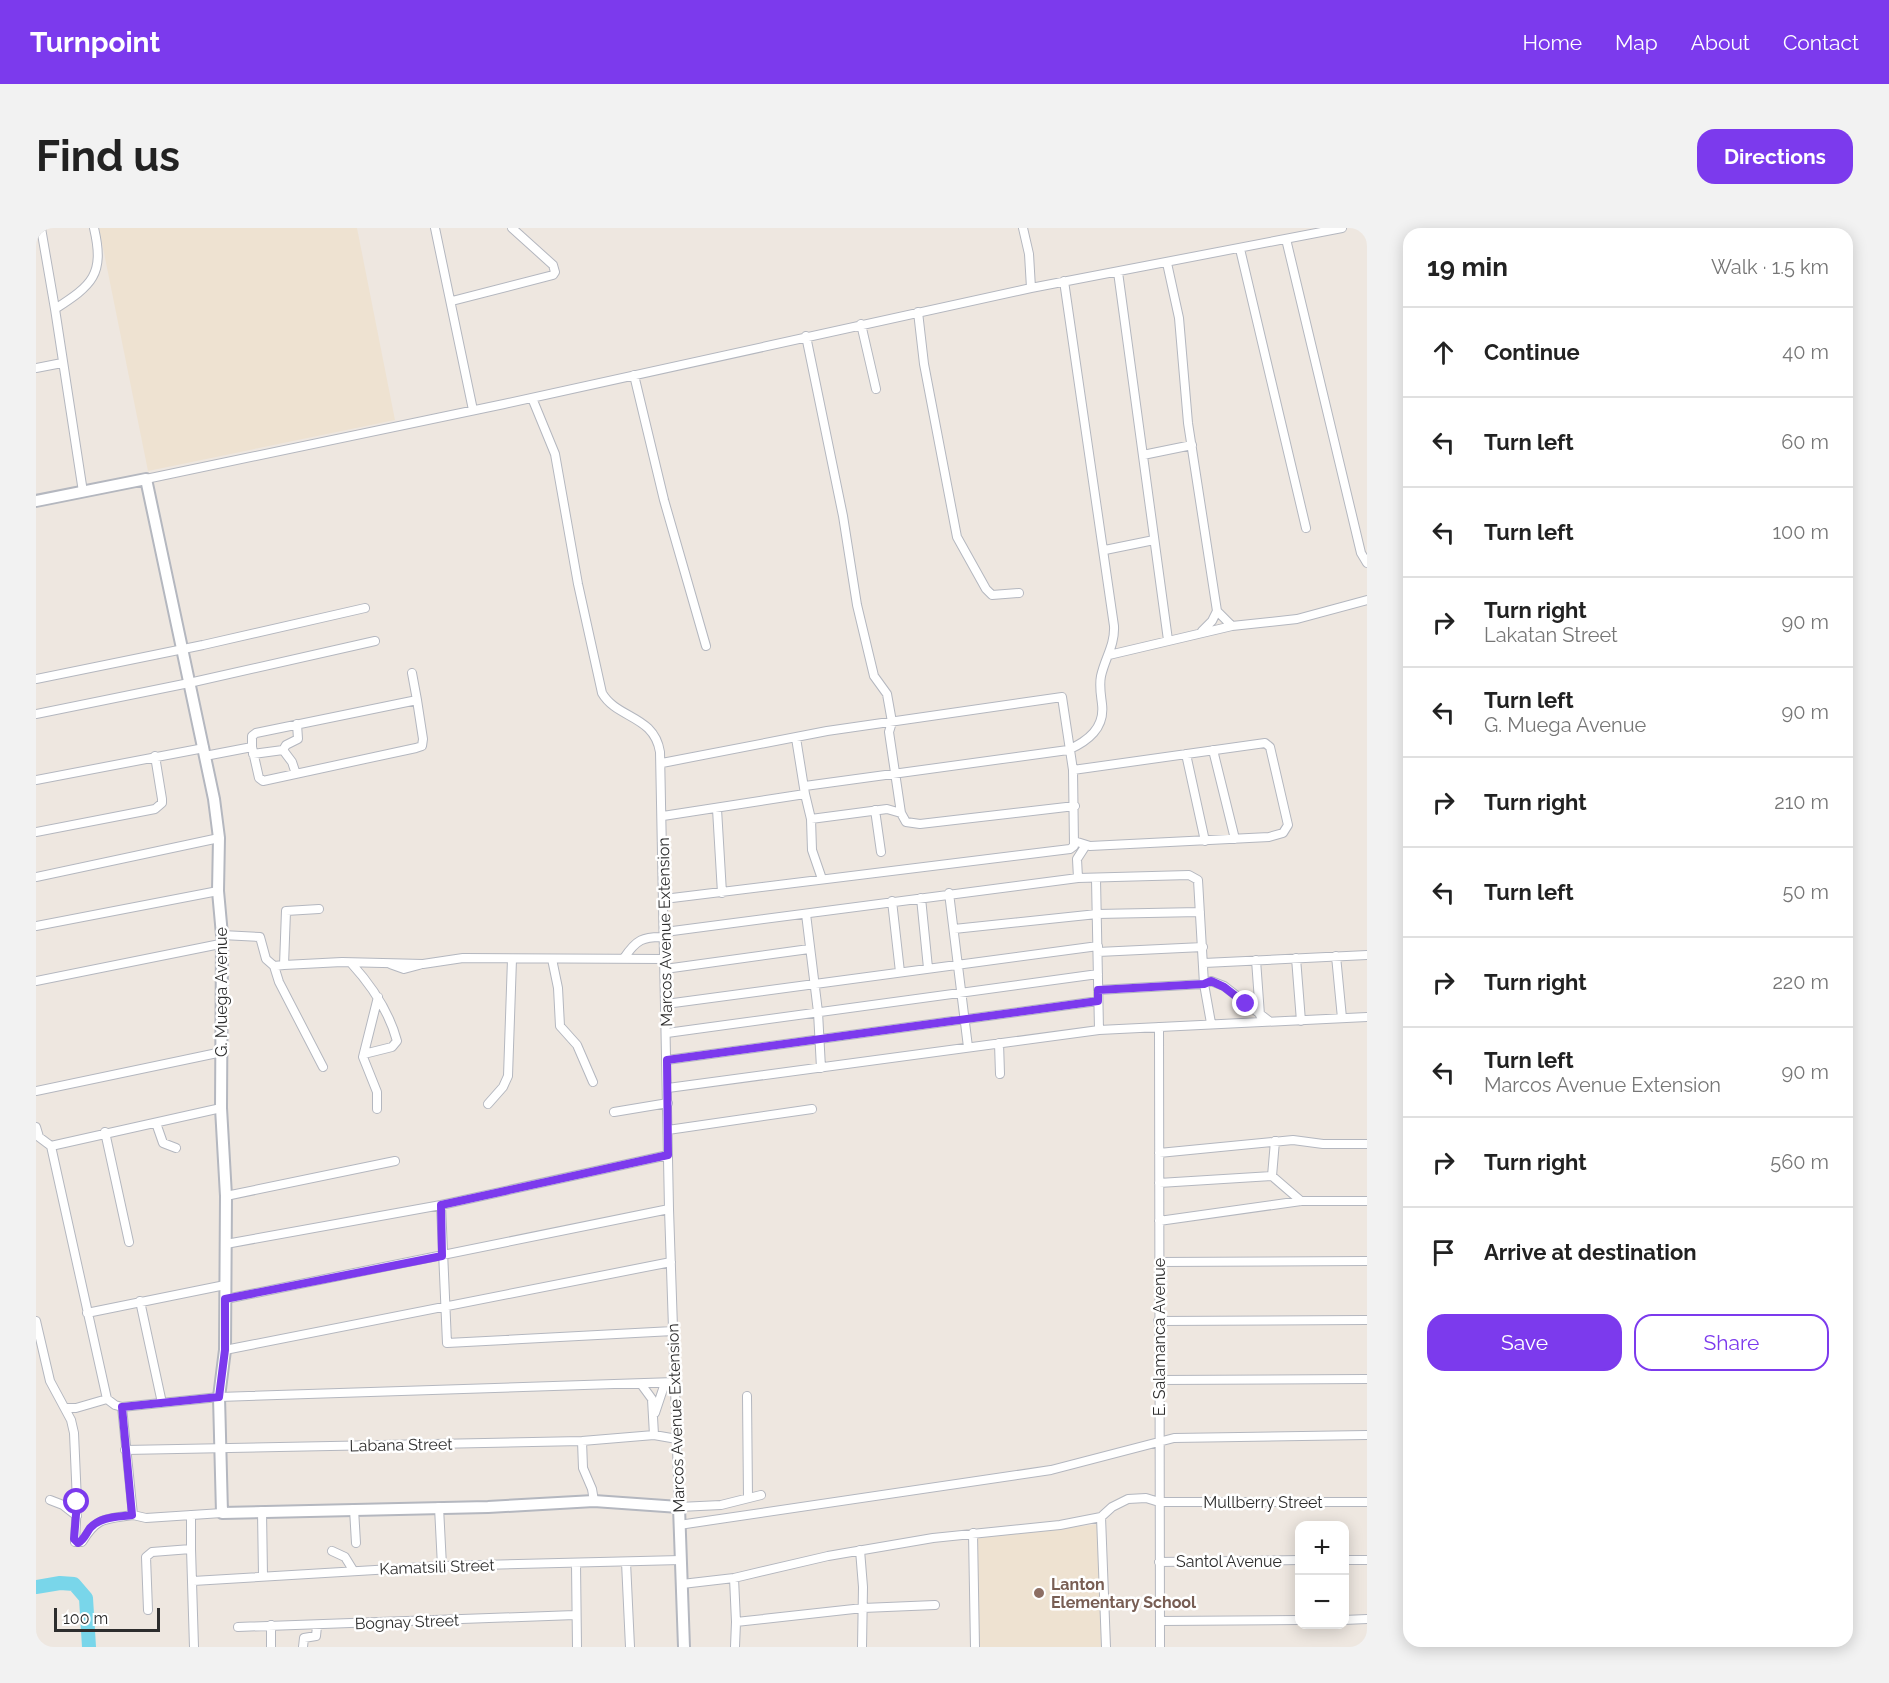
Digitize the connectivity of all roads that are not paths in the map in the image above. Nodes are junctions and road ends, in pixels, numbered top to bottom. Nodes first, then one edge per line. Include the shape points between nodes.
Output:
1 (41, 228) edge
2 (94, 228) edge
3 (435, 228) edge
4 (512, 228) edge
5 (1023, 228) edge
6 (1342, 228) edge
7 (1286, 239) junction
8 (1240, 249) junction
9 (1167, 263) junction
10 (1118, 272) junction
11 (1064, 281) junction
12 (1031, 288) junction
13 (452, 301) junction
14 (55, 309) junction
15 (918, 312) junction
16 (861, 324) junction
17 (806, 336) junction
18 (62, 363) junction
19 (36, 368) edge
20 (634, 375) junction
21 (876, 389) dead end
22 (532, 398) junction
23 (473, 410) junction
24 (1192, 446) junction
25 (1143, 455) junction
26 (146, 479) junction
27 (83, 492) junction
28 (36, 501) edge
29 (1306, 528) dead end
30 (1154, 540) junction
31 (1105, 550) junction
32 (1367, 563) edge
33 (1019, 593) dead end
34 (1367, 600) edge
35 (365, 608) dead end
36 (1217, 611) junction
37 (1232, 626) junction
38 (1199, 633) junction
39 (1168, 640) junction
40 (375, 641) dead end
41 (706, 646) dead end
42 (182, 647) junction
43 (1109, 655) junction
44 (412, 673) dead end
45 (36, 679) edge
46 (189, 683) junction
47 (417, 700) junction
48 (36, 714) edge
49 (892, 722) junction
50 (297, 724) junction
51 (881, 724) junction
52 (889, 732) junction
53 (796, 738) junction
54 (283, 750) junction
55 (1068, 750) junction
56 (1213, 750) junction
57 (252, 751) junction
58 (205, 752) junction
59 (1186, 754) junction
60 (155, 756) junction
61 (662, 763) junction
62 (1072, 770) junction
63 (296, 774) junction
64 (896, 775) junction
65 (36, 780) edge
66 (805, 790) junction
67 (899, 799) junction
68 (1075, 806) junction
69 (887, 809) junction
70 (717, 810) junction
71 (875, 810) junction
72 (901, 813) junction
73 (663, 816) junction
74 (811, 819) junction
75 (36, 832) edge
76 (219, 838) junction
77 (1235, 839) junction
78 (1074, 841) junction
79 (1205, 841) junction
80 (1086, 845) junction
81 (880, 852) dead end
82 (36, 877) edge
83 (1078, 878) junction
84 (822, 879) junction
85 (1096, 879) junction
86 (218, 891) junction
87 (722, 893) junction
88 (949, 893) junction
89 (921, 898) junction
90 (664, 899) junction
91 (892, 901) junction
92 (319, 909) dead end
93 (1200, 912) junction
94 (806, 914) junction
95 (1097, 914) junction
96 (36, 926) edge
97 (954, 929) junction
98 (665, 934) junction
99 (221, 939) junction
100 (1203, 947) junction
101 (808, 949) junction
102 (1098, 949) junction
103 (1367, 955) edge
104 (1336, 956) junction
105 (624, 958) junction
106 (1296, 958) junction
107 (512, 959) junction
108 (552, 959) junction
109 (665, 959) junction
110 (1256, 960) junction
111 (351, 963) junction
112 (1204, 963) junction
113 (284, 965) junction
114 (959, 965) junction
115 (274, 966) junction
116 (928, 968) junction
117 (665, 969) junction
118 (900, 972) junction
119 (1098, 974) junction
120 (36, 981) edge
121 (1204, 984) junction
122 (813, 985) junction
123 (1098, 990) junction
124 (962, 992) junction
125 (378, 997) junction
126 (1098, 1001) junction
127 (666, 1004) junction
128 (818, 1012) junction
129 (1260, 1015) junction
130 (1367, 1017) edge
131 (1342, 1018) junction
132 (965, 1020) junction
133 (1269, 1021) junction
134 (1301, 1021) junction
135 (1211, 1023) junction
136 (1158, 1027) junction
137 (1099, 1030) junction
138 (667, 1033) junction
139 (818, 1040) junction
140 (999, 1043) junction
141 (968, 1047) junction
142 (222, 1052) junction
143 (364, 1054) junction
144 (667, 1060) junction
145 (323, 1067) dead end
146 (821, 1068) junction
147 (1000, 1074) dead end
148 (593, 1082) dead end
149 (668, 1088) junction
150 (36, 1091) edge
151 (488, 1104) dead end
152 (668, 1104) junction
153 (221, 1108) junction
154 (376, 1109) dead end
155 (812, 1109) dead end
156 (614, 1112) dead end
157 (156, 1123) junction
158 (36, 1127) edge
159 (668, 1130) junction
160 (105, 1132) junction
161 (1275, 1141) junction
162 (1367, 1144) edge
163 (44, 1145) edge
164 (176, 1148) dead end
165 (1159, 1153) junction
166 (668, 1155) junction
167 (395, 1161) dead end
168 (1272, 1176) junction
169 (1159, 1183) junction
170 (226, 1196) junction
171 (1301, 1201) junction
172 (1367, 1201) edge
173 (441, 1205) junction
174 (669, 1209) junction
175 (1159, 1221) junction
176 (129, 1242) dead end
177 (226, 1244) junction
178 (442, 1256) junction
179 (1367, 1261) edge
180 (671, 1262) junction
181 (1159, 1262) junction
182 (225, 1286) junction
183 (225, 1299) junction
184 (140, 1301) junction
185 (445, 1307) junction
186 (87, 1313) junction
187 (1367, 1320) edge
188 (36, 1321) edge
189 (1158, 1321) junction
190 (673, 1331) junction
191 (225, 1350) junction
192 (1367, 1379) edge
193 (1159, 1380) junction
194 (675, 1382) junction
195 (665, 1383) junction
196 (641, 1384) junction
197 (747, 1396) dead end
198 (219, 1397) junction
199 (107, 1399) junction
200 (162, 1403) junction
201 (122, 1407) junction
202 (65, 1408) junction
203 (654, 1414) junction
204 (654, 1435) junction
205 (1367, 1435) edge
206 (677, 1438) junction
207 (582, 1441) junction
208 (1159, 1442) junction
209 (219, 1448) junction
210 (125, 1450) junction
211 (761, 1495) dead end
212 (748, 1498) junction
213 (50, 1500) dead end
214 (594, 1501) junction
215 (1159, 1502) junction
216 (1367, 1502) edge
217 (678, 1507) junction
218 (439, 1508) junction
219 (354, 1509) junction
220 (262, 1511) junction
221 (222, 1513) junction
222 (132, 1515) junction
223 (191, 1515) junction
224 (77, 1516) junction
225 (1101, 1517) junction
226 (679, 1525) junction
227 (973, 1533) junction
228 (356, 1543) dead end
229 (192, 1549) junction
230 (860, 1550) junction
231 (332, 1551) dead end
232 (681, 1560) junction
233 (1295, 1560) edge
234 (1349, 1560) edge
235 (1367, 1560) edge
236 (626, 1562) junction
237 (1159, 1562) junction
238 (576, 1564) junction
239 (442, 1566) junction
240 (353, 1570) junction
241 (263, 1576) junction
242 (734, 1578) junction
243 (193, 1581) junction
244 (682, 1584) junction
245 (935, 1605) dead end
246 (862, 1608) junction
247 (148, 1610) dead end
248 (575, 1615) junction
249 (1367, 1619) edge
250 (1295, 1620) edge
251 (1349, 1620) edge
252 (1160, 1621) junction
253 (736, 1622) junction
254 (271, 1625) junction
255 (316, 1626) junction
256 (238, 1627) dead end
257 (194, 1646) edge
258 (271, 1647) edge
259 (303, 1647) edge
260 (577, 1647) edge
261 (630, 1647) edge
262 (684, 1647) edge
263 (735, 1647) edge
264 (862, 1647) edge
265 (975, 1647) edge
266 (1106, 1647) edge
267 (1160, 1647) edge

1 - 14 street
2 - 14 street via 98,255 95,274 87,287
3 - 13 street
4 - 13 street via 553,265 553,275
5 - 12 street
6 - 7 street
7 - 8 street
7 - 32 street via 1360,553
8 - 9 street
8 - 29 street
9 - 10 street
9 - 24 street via 1179,318
10 - 11 street
10 - 25 street
11 - 12 street
11 - 31 street
12 - 15 street
13 - 23 street
14 - 18 street
15 - 16 street
15 - 33 street via 924,364 960,546 992,595
16 - 17 street
16 - 21 street
17 - 20 street
17 - 49 street via 857,605 873,676 887,694
18 - 19 street
18 - 27 street
20 - 22 street
20 - 41 street via 664,500
22 - 23 street
22 - 61 street, Marcos Avenue Extension via 555,454 602,693 609,702 649,728 659,744
23 - 26 street
24 - 25 street
24 - 36 street
25 - 30 street
26 - 27 street
26 - 42 street, G. Muega Avenue
27 - 28 street
30 - 31 street
30 - 39 street
31 - 43 street via 1114,626
34 - 37 street via 1297,619
35 - 42 street
36 - 37 street
36 - 38 street
37 - 38 street
38 - 39 street
39 - 43 street
40 - 46 street
42 - 45 street
42 - 46 street, G. Muega Avenue
43 - 55 street via 1100,679 1100,722 1086,741
44 - 47 street
46 - 48 street
46 - 58 street, G. Muega Avenue
47 - 50 street
47 - 63 street via 422,746
49 - 51 street
49 - 52 street
49 - 55 street via 1062,697
50 - 54 street via 298,739
50 - 57 street via 254,734
51 - 52 street
51 - 53 street
52 - 64 street
53 - 61 street
53 - 66 street
54 - 57 street
54 - 63 street
55 - 62 street
55 - 64 street
56 - 59 street
56 - 77 street
56 - 77 street via 1268,744 1282,790 1288,825 1283,834
57 - 58 street
57 - 63 street via 260,780
58 - 60 street
58 - 76 street, G. Muega Avenue
59 - 62 street
59 - 79 street
60 - 65 street
60 - 75 street via 162,799 156,809
61 - 73 street, Marcos Avenue Extension
62 - 68 street
64 - 66 street
64 - 67 street
66 - 70 street
66 - 74 street
67 - 69 street
67 - 72 street
68 - 72 street via 914,825 906,822
68 - 78 street
69 - 71 street
69 - 72 street
70 - 73 street
70 - 87 street
71 - 74 street
71 - 81 street
73 - 90 street, Marcos Avenue Extension
74 - 84 street via 812,850
76 - 82 street
76 - 86 street, G. Muega Avenue
77 - 79 street
78 - 80 street
78 - 84 street via 1070,849
79 - 80 street
80 - 83 street via 1077,859
83 - 85 street
83 - 88 street
84 - 87 street
85 - 93 street via 1191,875 1198,880
85 - 95 street
86 - 96 street
86 - 99 street, G. Muega Avenue
87 - 90 street
88 - 89 street
88 - 97 street
89 - 91 street
89 - 116 street
90 - 98 street, Marcos Avenue Extension
91 - 94 street
91 - 118 street
92 - 113 street via 286,911
93 - 95 street
93 - 100 street
94 - 98 street
94 - 101 street
95 - 97 street
95 - 102 street
97 - 114 street
98 - 105 street via 642,937
98 - 109 street, Marcos Avenue Extension
99 - 115 street via 260,937 266,959
99 - 120 street
99 - 142 street, G. Muega Avenue
100 - 102 street
100 - 112 street
101 - 117 street
101 - 122 street
102 - 114 street
102 - 119 street
103 - 104 street
104 - 106 street
104 - 131 street
105 - 108 street
105 - 109 street
106 - 110 street
106 - 134 street
107 - 108 street
107 - 111 street via 462,957 423,964
107 - 151 street via 508,1076
108 - 148 street via 558,981 560,1026 577,1045
109 - 117 street, Marcos Avenue Extension
110 - 112 street
110 - 129 street
111 - 113 street
111 - 125 street
112 - 121 street
113 - 115 street
114 - 116 street
114 - 124 street
115 - 145 street
116 - 118 street
117 - 127 street, Marcos Avenue Extension
118 - 122 street
119 - 123 street
119 - 124 street
121 - 123 street
121 - 129 street via 1211,981 1224,987
121 - 135 street
122 - 127 street
122 - 128 street
123 - 126 street
124 - 128 street
124 - 132 street
125 - 143 street
125 - 143 street via 396,1045
126 - 132 street
126 - 137 street
127 - 138 street, Marcos Avenue Extension
128 - 138 street
128 - 139 street
129 - 133 street
130 - 131 street
131 - 134 street
132 - 139 street
132 - 141 street
133 - 134 street
133 - 135 street
135 - 136 street
136 - 137 street
136 - 165 street, E. Salamanca Avenue
137 - 140 street
138 - 144 street, Marcos Avenue Extension
139 - 144 street
139 - 146 street
140 - 141 street
140 - 147 street
141 - 146 street
142 - 150 street
142 - 153 street, G. Muega Avenue
143 - 154 street via 363,1061 377,1092
144 - 149 street, Marcos Avenue Extension
146 - 149 street
149 - 152 street, Marcos Avenue Extension
152 - 156 street
152 - 159 street, Marcos Avenue Extension
153 - 157 street
153 - 170 street, G. Muega Avenue
155 - 159 street
157 - 160 street
157 - 164 street via 163,1143
158 - 163 street
159 - 166 street, Marcos Avenue Extension
160 - 163 street
160 - 176 street
161 - 162 street
161 - 165 street
161 - 168 street
163 - 186 street
165 - 169 street, E. Salamanca Avenue
166 - 173 street
166 - 174 street, Marcos Avenue Extension
167 - 170 street
168 - 169 street
168 - 171 street
169 - 175 street, E. Salamanca Avenue
170 - 177 street, G. Muega Avenue
171 - 172 street
171 - 175 street
173 - 177 street
173 - 178 street
174 - 178 street
174 - 180 street, Marcos Avenue Extension
175 - 181 street, E. Salamanca Avenue
177 - 182 street, G. Muega Avenue
178 - 183 street
178 - 185 street
179 - 181 street
180 - 185 street
180 - 190 street, Marcos Avenue Extension
181 - 189 street, E. Salamanca Avenue
182 - 183 street, G. Muega Avenue
182 - 184 street
183 - 191 street, G. Muega Avenue
184 - 186 street
184 - 200 street
185 - 190 street via 447,1343
185 - 191 street
186 - 199 street
187 - 189 street
188 - 202 street via 50,1381
189 - 193 street, E. Salamanca Avenue
190 - 194 street, Marcos Avenue Extension
191 - 198 street, G. Muega Avenue
192 - 193 street
193 - 208 street, E. Salamanca Avenue
194 - 195 street
194 - 206 street, Marcos Avenue Extension
195 - 196 street
195 - 203 street
196 - 198 street
196 - 203 street via 651,1394
197 - 212 street
198 - 200 street
198 - 209 street, G. Muega Avenue
199 - 201 street
199 - 202 street
200 - 201 street
201 - 210 street
202 - 224 street via 76,1446
203 - 204 street
204 - 206 street, Labana Street
204 - 207 street, Labana Street
205 - 208 street via 1185,1437
206 - 217 street, Marcos Avenue Extension
207 - 209 street, Labana Street
207 - 214 street via 583,1468
208 - 215 street, E. Salamanca Avenue
208 - 226 street via 1051,1470
209 - 210 street, Labana Street
209 - 221 street, G. Muega Avenue
210 - 222 street
211 - 212 street
212 - 217 street via 721,1505
213 - 224 street
214 - 217 street
214 - 218 street
215 - 216 street, Mullberry Street
215 - 225 street, Mullberry Street via 1128,1499
215 - 237 street, E. Salamanca Avenue
217 - 226 street, Marcos Avenue Extension
218 - 219 street
218 - 239 street
219 - 220 street
219 - 228 street
220 - 221 street
220 - 241 street
221 - 223 street
222 - 223 street
222 - 224 street via 95,1523 78,1543 74,1539
223 - 229 street
225 - 227 street
225 - 266 street
226 - 232 street, Marcos Avenue Extension
227 - 230 street
227 - 265 street
229 - 243 street
229 - 247 street via 147,1554
230 - 242 street
230 - 246 street
231 - 240 street via 345,1557
232 - 236 street, Kamatsili Street
232 - 244 street, Marcos Avenue Extension
233 - 237 street, Santol Avenue
234 - 235 street
236 - 238 street, Kamatsili Street
236 - 261 street
237 - 252 street, E. Salamanca Avenue
238 - 239 street, Kamatsili Street
238 - 248 street
239 - 240 street, Kamatsili Street
240 - 241 street, Kamatsili Street
241 - 243 street, Kamatsili Street
242 - 244 street
242 - 253 street
243 - 257 street
244 - 262 street, Marcos Avenue Extension
245 - 246 street
246 - 253 street
246 - 264 street
248 - 255 street, Bognay Street
248 - 260 street
249 - 251 street
250 - 252 street
252 - 267 street, E. Salamanca Avenue
253 - 263 street
254 - 255 street, Bognay Street
254 - 256 street, Bognay Street
254 - 258 street
255 - 259 street via 316,1636 304,1638

